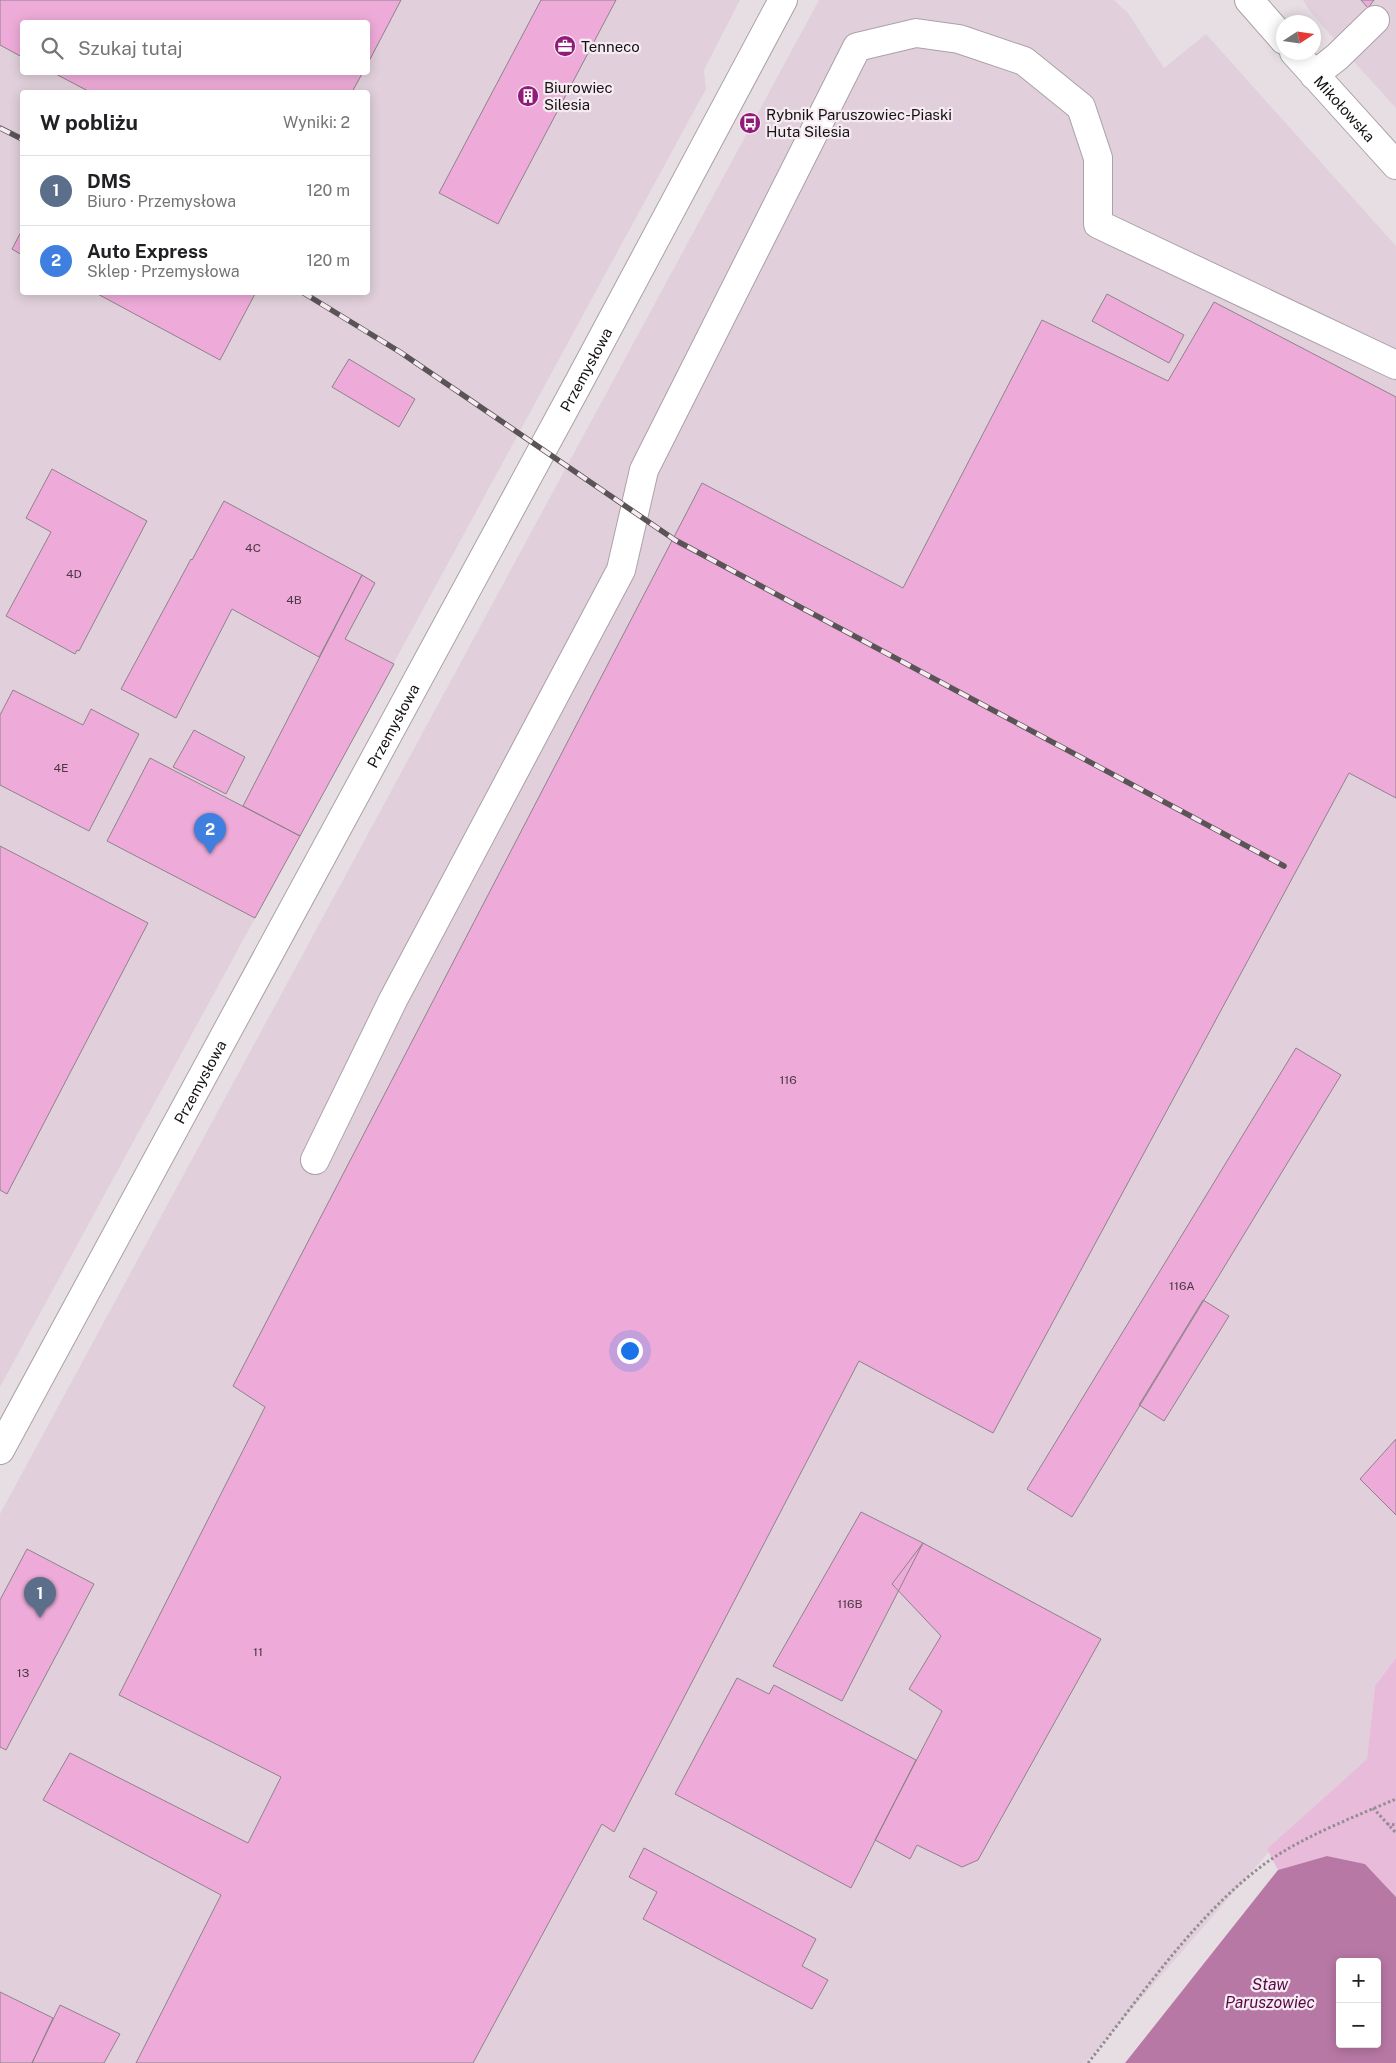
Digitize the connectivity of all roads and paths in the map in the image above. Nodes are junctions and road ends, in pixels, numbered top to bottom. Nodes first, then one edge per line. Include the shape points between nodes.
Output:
1 (783, 0) edge
2 (1248, 0) edge
3 (1375, 20) dead end
4 (1276, 31) edge
5 (1301, 60) edge
6 (1314, 75) junction
7 (1396, 165) edge
8 (1396, 365) edge
9 (315, 1160) dead end
10 (0, 1450) edge
11 (1396, 1799) edge
12 (1373, 1808) junction
13 (1388, 1824) junction
14 (1396, 1825) edge
15 (1396, 1833) edge
16 (1088, 2063) edge

1 - 10 street, Przemysłowa
2 - 4 street
3 - 6 street
5 - 6 street, Mikołowska
6 - 7 street, Mikołowska
8 - 9 street via 1098,224 1098,158 1081,107 1024,60 959,39 916,33 857,47 644,470 621,570 394,1000
11 - 12 path
12 - 13 path
12 - 16 path via 1271,1860 1216,1906
13 - 14 path
13 - 15 path

